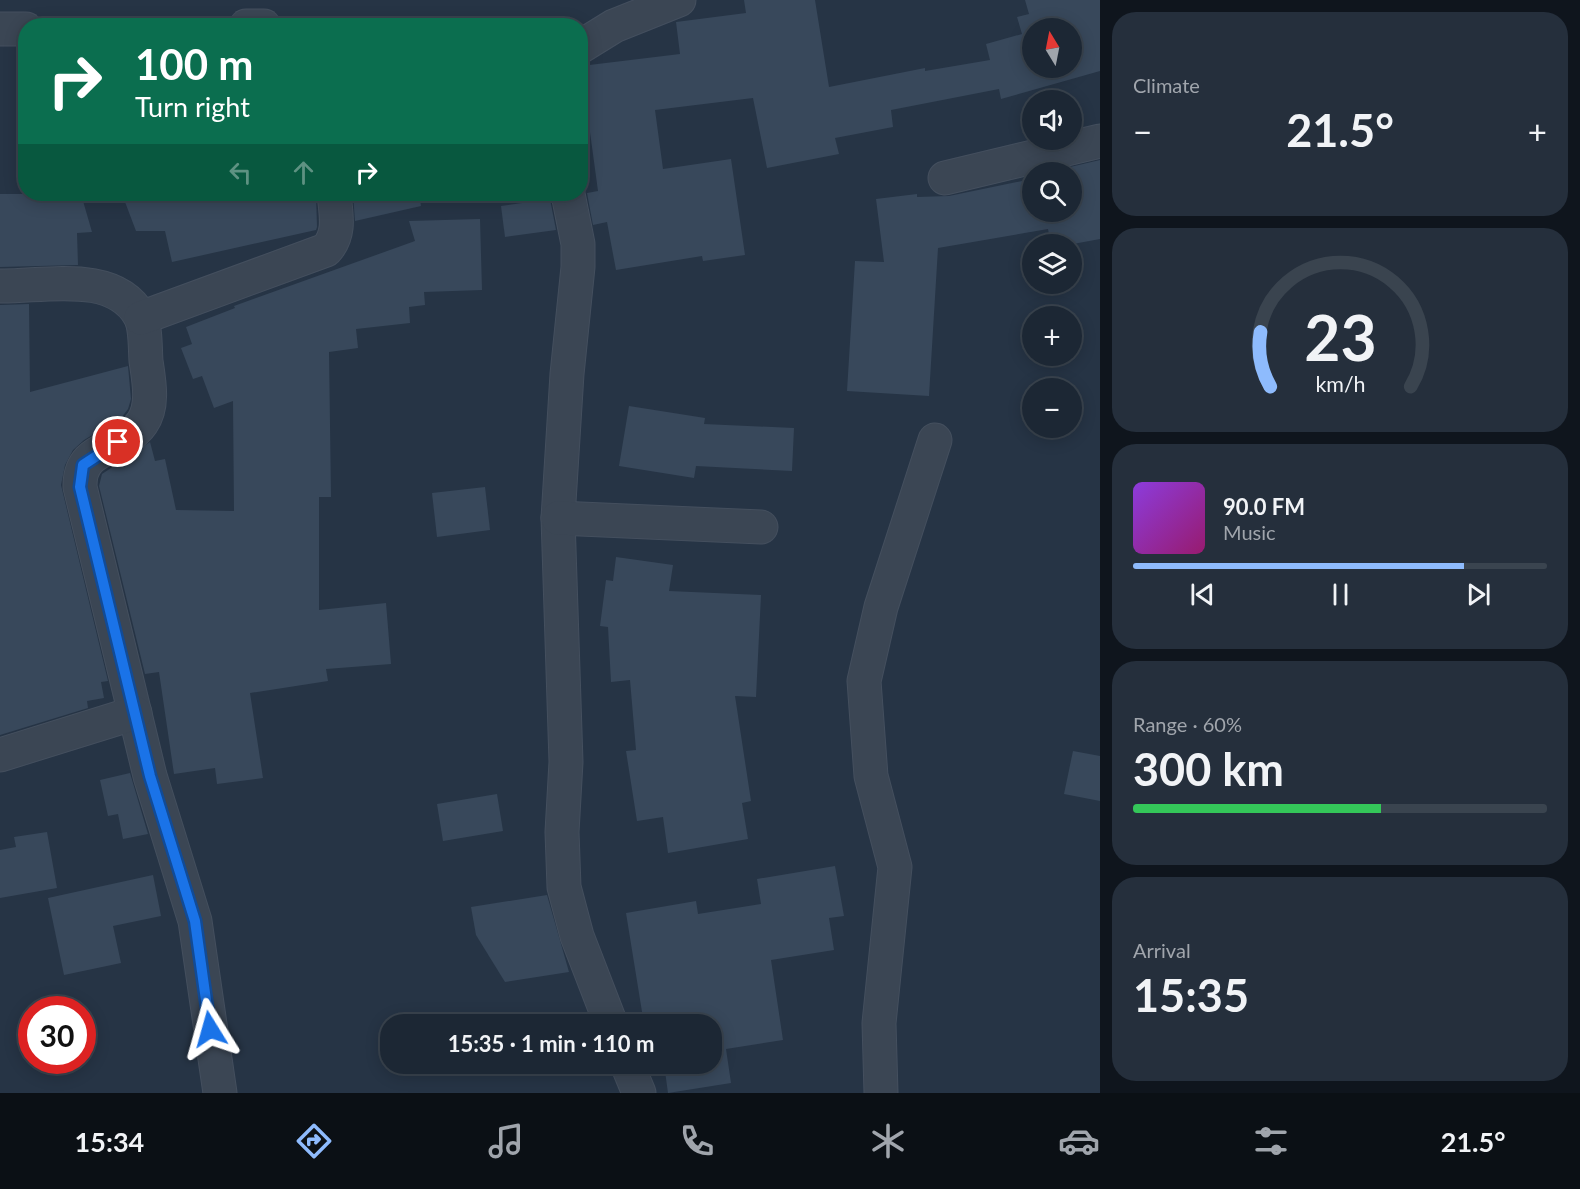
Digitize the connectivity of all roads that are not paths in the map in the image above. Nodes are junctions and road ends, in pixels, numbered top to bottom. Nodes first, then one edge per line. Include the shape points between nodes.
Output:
1 (679, 0) edge
2 (0, 29) edge
3 (18, 29) edge
4 (588, 42) edge
5 (1100, 141) edge
6 (945, 178) dead end
7 (335, 201) edge
8 (569, 201) edge
9 (0, 286) edge
10 (141, 318) junction
11 (935, 440) dead end
12 (558, 518) junction
13 (761, 527) dead end
14 (135, 713) junction
15 (0, 755) edge
16 (608, 1014) edge
17 (631, 1074) edge
18 (220, 1093) edge
19 (639, 1093) edge
20 (881, 1093) edge

1 - 4 street via 614,26
2 - 3 street
5 - 6 street
7 - 10 street via 337,228 332,244 319,254
8 - 12 street via 578,267
9 - 10 street via 101,287 130,303
10 - 14 street via 149,396 146,417 134,433 87,460 79,479
11 - 20 street via 881,607 864,681 871,776 895,867 879,1023
12 - 13 street
12 - 16 street via 566,762 564,887 577,936
14 - 15 street
14 - 18 street via 150,776 195,921
17 - 19 street

